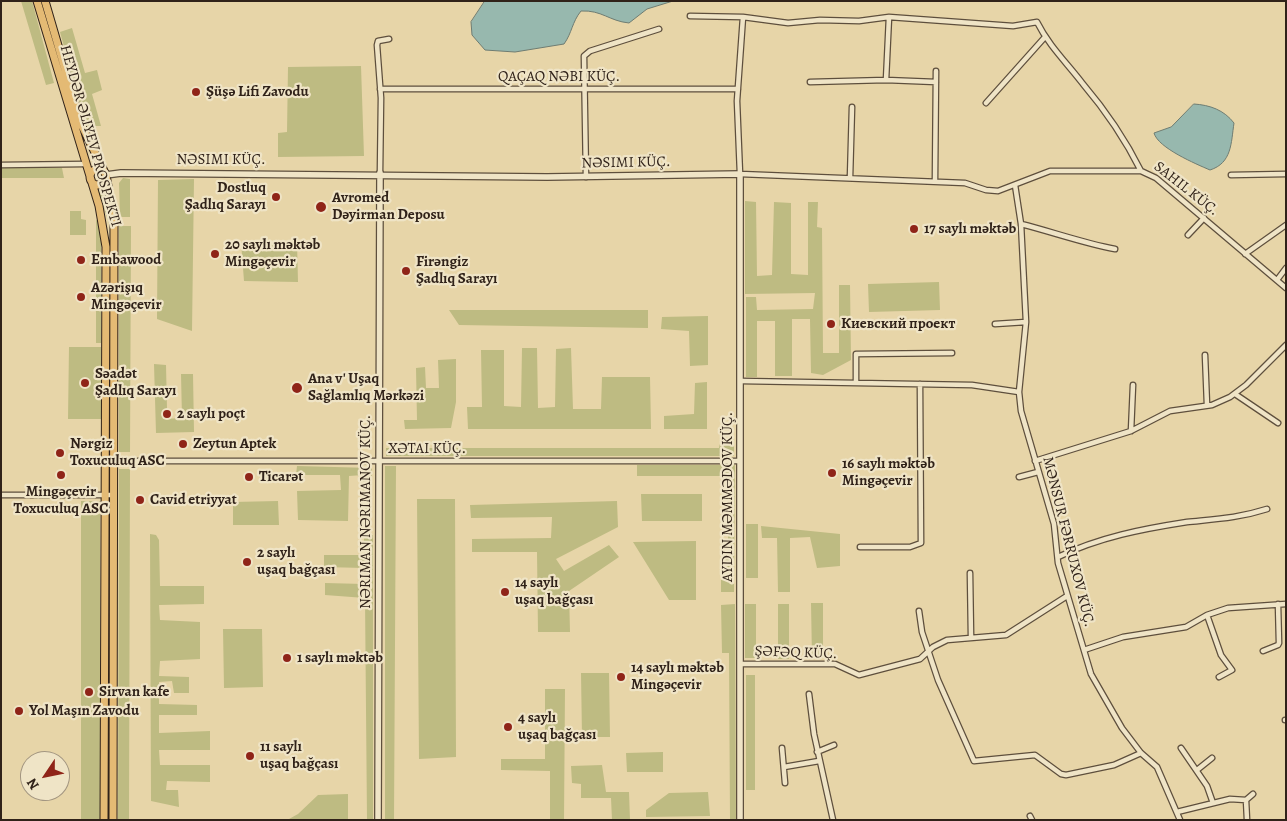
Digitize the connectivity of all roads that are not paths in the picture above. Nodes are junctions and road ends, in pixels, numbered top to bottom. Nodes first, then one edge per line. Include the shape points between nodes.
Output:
1 (37, 1) edge
2 (45, 1) edge
3 (690, 16) dead end
4 (743, 17) junction
5 (889, 17) junction
6 (659, 29) dead end
7 (1045, 38) junction
8 (389, 39) dead end
9 (936, 71) dead end
10 (886, 80) junction
11 (810, 82) dead end
12 (936, 82) junction
13 (380, 88) junction
14 (585, 89) junction
15 (738, 89) junction
16 (986, 103) dead end
17 (852, 107) dead end
18 (85, 164) junction
19 (1, 165) edge
20 (1141, 171) junction
21 (380, 173) junction
22 (106, 174) junction
23 (740, 174) junction
24 (1286, 174) edge
25 (1231, 175) dead end
26 (586, 177) junction
27 (850, 178) junction
28 (90, 180) junction
29 (935, 182) junction
30 (1015, 185) junction
31 (1204, 218) junction
32 (1021, 224) junction
33 (1286, 225) edge
34 (1188, 235) dead end
35 (1115, 249) dead end
36 (1245, 254) junction
37 (1286, 268) edge
38 (1277, 280) junction
39 (1286, 288) edge
40 (1026, 322) junction
41 (995, 324) dead end
42 (1286, 345) edge
43 (1281, 350) junction
44 (952, 353) dead end
45 (1286, 354) edge
46 (1205, 355) dead end
47 (741, 381) junction
48 (856, 382) junction
49 (920, 384) junction
50 (1133, 385) dead end
51 (1019, 392) junction
52 (1235, 394) junction
53 (1207, 405) junction
54 (1278, 423) dead end
55 (1131, 431) junction
56 (114, 461) junction
57 (378, 461) junction
58 (739, 461) junction
59 (1035, 461) junction
60 (1038, 472) junction
61 (1019, 477) dead end
62 (105, 494) junction
63 (1, 495) edge
64 (114, 495) junction
65 (1267, 509) dead end
66 (860, 547) dead end
67 (1058, 557) junction
68 (970, 573) dead end
69 (1067, 596) junction
70 (1278, 604) junction
71 (1286, 604) edge
72 (919, 611) dead end
73 (1207, 615) junction
74 (971, 637) junction
75 (1084, 650) junction
76 (1264, 651) dead end
77 (930, 652) junction
78 (741, 664) junction
79 (1219, 677) dead end
80 (809, 694) dead end
81 (834, 745) dead end
82 (782, 748) dead end
83 (1181, 748) dead end
84 (817, 752) junction
85 (1141, 752) junction
86 (1212, 758) dead end
87 (819, 761) junction
88 (784, 767) junction
89 (1197, 770) junction
90 (785, 784) dead end
91 (1253, 794) dead end
92 (1246, 800) junction
93 (1213, 803) junction
94 (1177, 812) junction
95 (104, 820) edge
96 (113, 820) edge
97 (378, 820) edge
98 (740, 820) edge
99 (833, 820) edge
100 (1180, 820) edge
101 (1247, 820) edge

1 - 18 main road, HEYDƏR ƏLIYEV PROSPEKTI
2 - 22 main road, HEYDƏR ƏLIYEV PROSPEKTI via 81,124
3 - 4 street
4 - 5 street via 798,23
4 - 15 street
5 - 7 street, SAHIL KÜÇ. via 1013,26 1037,22
5 - 10 street
6 - 14 street via 586,53
7 - 16 street
7 - 20 street, SAHIL KÜÇ. via 1114,124
8 - 13 street via 378,41 377,45
9 - 12 street
10 - 11 street
10 - 12 street
12 - 29 street
13 - 14 street, QAÇAQ NƏBI KÜÇ.
13 - 21 street
14 - 15 street, QAÇAQ NƏBI KÜÇ.
14 - 26 street
15 - 23 street
17 - 27 street
18 - 19 street
18 - 28 main road, HEYDƏR ƏLIYEV PROSPEKTI
20 - 30 street, NƏSIMI KÜÇ. via 1050,171
20 - 31 street, SAHIL KÜÇ. via 1156,178
21 - 22 street, NƏSIMI KÜÇ.
21 - 26 street, NƏSIMI KÜÇ.
21 - 57 street, NƏRIMAN NƏRIMANOV KÜÇ.
22 - 28 main road via 96,169 91,172
22 - 28 main road via 104,183 99,186
22 - 56 main road, HEYDƏR ƏLIYEV PROSPEKTI via 114,219
23 - 26 street, NƏSIMI KÜÇ.
23 - 27 street, NƏSIMI KÜÇ.
23 - 47 street
24 - 25 street
27 - 29 street, NƏSIMI KÜÇ.
28 - 62 main road, HEYDƏR ƏLIYEV PROSPEKTI via 102,219 106,247
29 - 30 street, NƏSIMI KÜÇ. via 969,184 992,190
30 - 32 street, MƏNSUR FƏRRUXOV KÜÇ.
31 - 34 street
31 - 36 street, SAHIL KÜÇ.
32 - 35 street
32 - 40 street, MƏNSUR FƏRRUXOV KÜÇ.
33 - 36 street
36 - 38 street, SAHIL KÜÇ.
37 - 38 street
38 - 39 street, SAHIL KÜÇ.
40 - 41 street
40 - 51 street, MƏNSUR FƏRRUXOV KÜÇ.
42 - 43 street
43 - 45 street
43 - 52 street
44 - 48 street via 856,354
46 - 53 street
47 - 48 street
47 - 58 street
48 - 49 street
49 - 51 street via 972,385
49 - 66 street via 921,543 910,548
50 - 55 street
51 - 59 street, MƏNSUR FƏRRUXOV KÜÇ. via 1023,422
52 - 53 street
52 - 54 street
53 - 55 street via 1170,411
55 - 59 street
56 - 57 street, XƏTAI KÜÇ.
56 - 64 main road, HEYDƏR ƏLIYEV PROSPEKTI
57 - 58 street, XƏTAI KÜÇ.
57 - 97 street, NƏRIMAN NƏRIMANOV KÜÇ.
58 - 78 street
59 - 60 street, MƏNSUR FƏRRUXOV KÜÇ.
60 - 61 street
60 - 67 street, MƏNSUR FƏRRUXOV KÜÇ. via 1054,524
62 - 63 street
62 - 64 street
62 - 95 main road, HEYDƏR ƏLIYEV PROSPEKTI
64 - 96 main road, HEYDƏR ƏLIYEV PROSPEKTI
65 - 67 street via 1238,518 1190,522 1115,535 1086,543
67 - 69 street, MƏNSUR FƏRRUXOV KÜÇ.
68 - 74 street
69 - 74 street, ŞƏFƏQ KÜÇ. via 1006,635
69 - 75 street, MƏNSUR FƏRRUXOV KÜÇ.
70 - 71 street
70 - 73 street via 1228,608
70 - 76 street via 1278,646
72 - 77 street via 922,632
73 - 75 street via 1186,627 1123,637
73 - 79 street via 1221,655 1232,670
74 - 77 street, ŞƏFƏQ KÜÇ. via 939,643
75 - 85 street, MƏNSUR FƏRRUXOV KÜÇ. via 1096,687
77 - 78 street, ŞƏFƏQ KÜÇ. via 920,659 859,675 835,664
77 - 85 street via 942,692 974,761 1035,755 1066,775 1114,765
78 - 98 street
80 - 84 street
81 - 84 street
82 - 88 street
83 - 89 street
84 - 87 street
85 - 94 street, MƏNSUR FƏRRUXOV KÜÇ. via 1157,767
86 - 89 street
87 - 88 street
87 - 99 street
88 - 90 street
89 - 93 street via 1212,795
91 - 92 street
92 - 93 street via 1230,798
92 - 101 street
93 - 94 street
94 - 100 street, MƏNSUR FƏRRUXOV KÜÇ.

